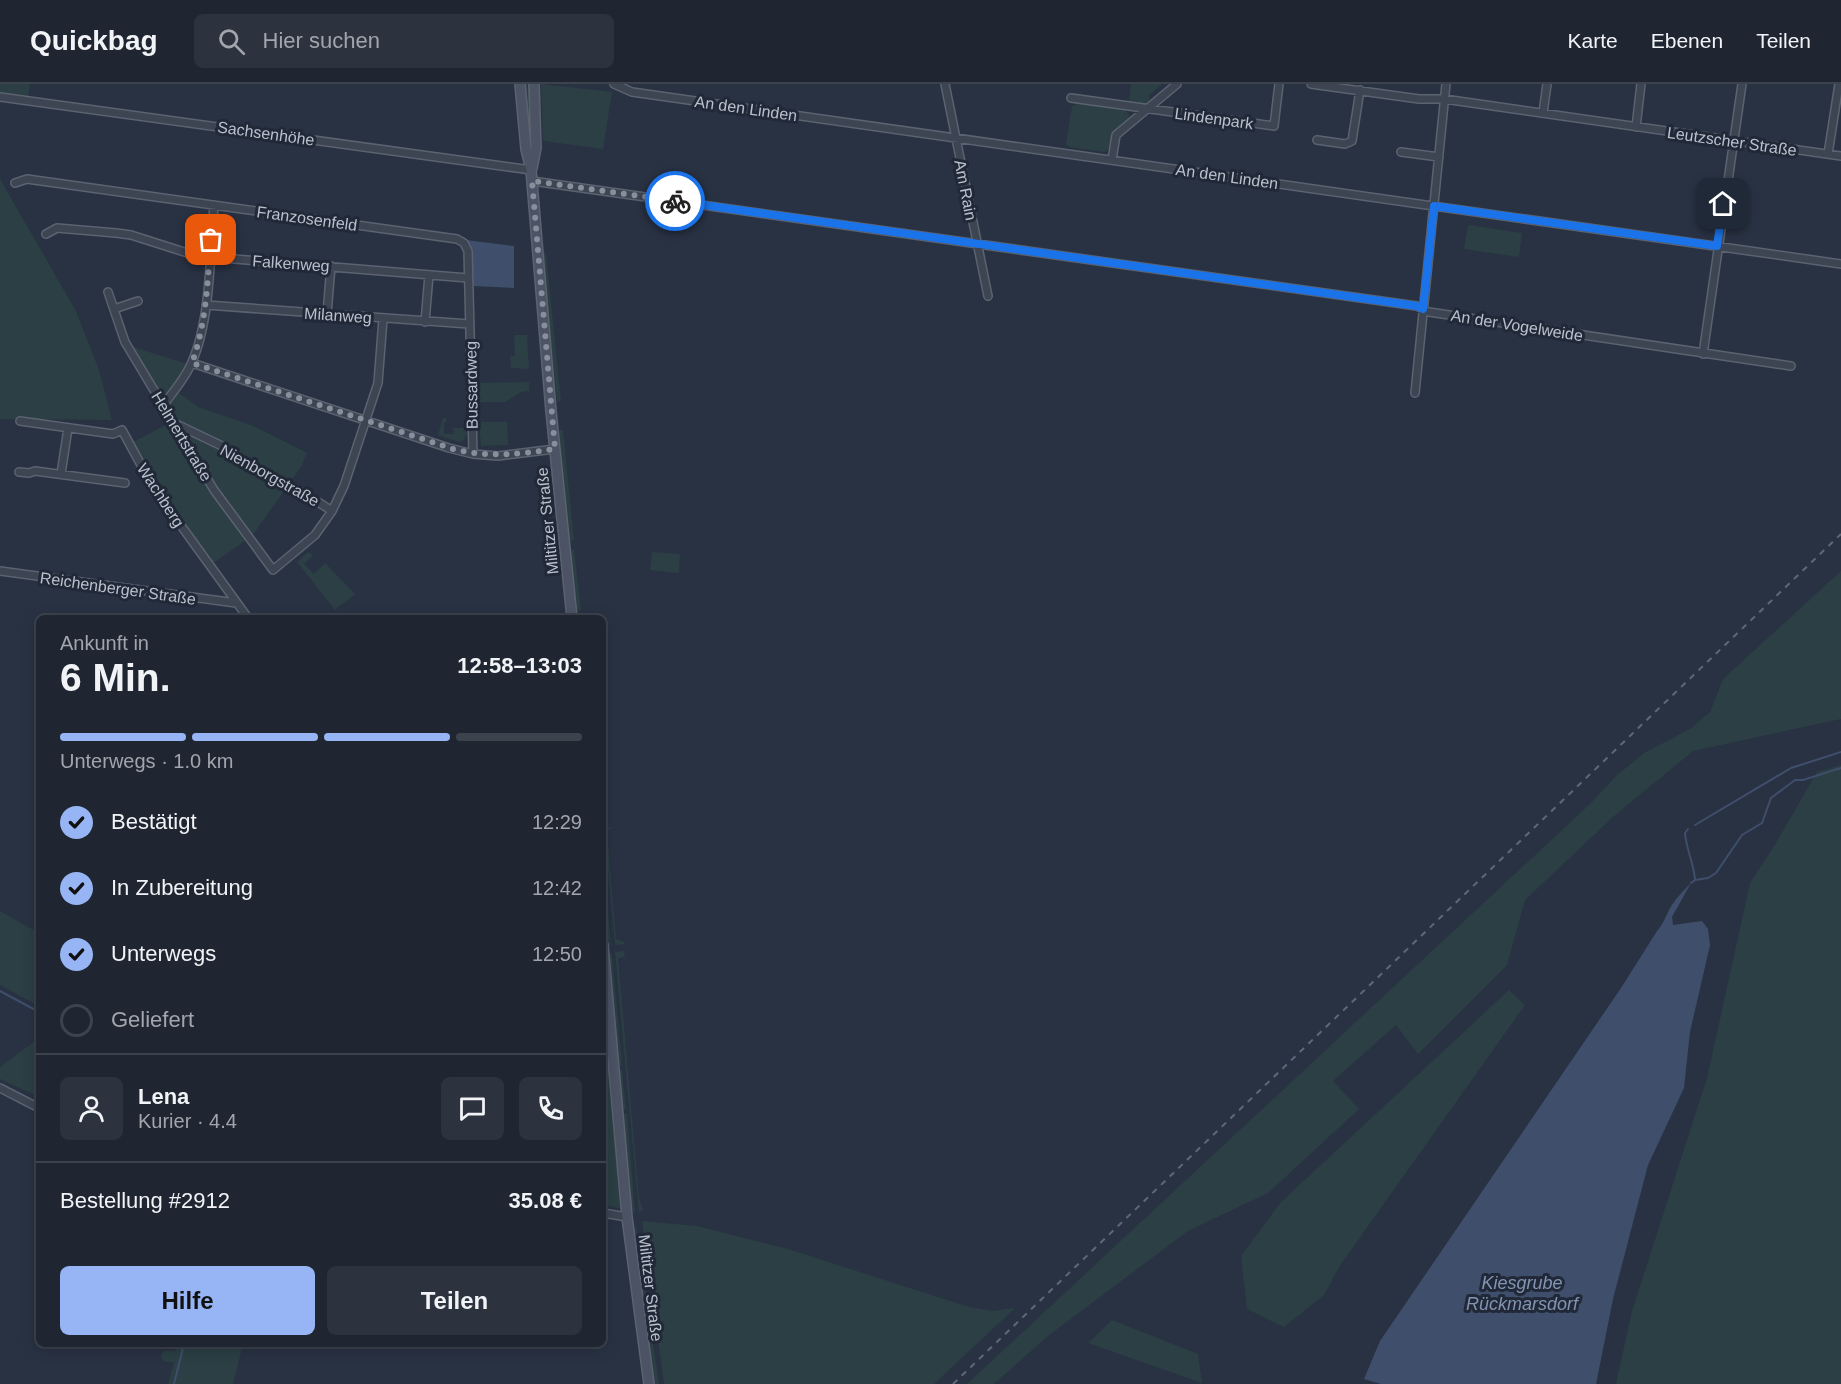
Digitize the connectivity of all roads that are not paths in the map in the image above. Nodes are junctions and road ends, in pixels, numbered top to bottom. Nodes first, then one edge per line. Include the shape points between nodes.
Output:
1 (520, 84) edge
2 (534, 84) edge
3 (614, 84) edge
4 (945, 84) edge
5 (1177, 84) edge
6 (1280, 84) edge
7 (1311, 84) edge
8 (1446, 84) edge
9 (1547, 84) edge
10 (1641, 84) edge
11 (1742, 84) edge
12 (1839, 84) edge
13 (1360, 90) junction
14 (0, 97) edge
15 (1071, 98) dead end
16 (1444, 99) junction
17 (1148, 108) junction
18 (1543, 113) junction
19 (1636, 127) junction
20 (956, 137) junction
21 (1317, 140) dead end
22 (1732, 141) junction
23 (1401, 152) dead end
24 (1828, 154) junction
25 (1841, 156) edge
26 (1439, 157) junction
27 (1112, 160) junction
28 (531, 170) junction
29 (532, 181) junction
30 (15, 183) dead end
31 (214, 205) junction
32 (1434, 206) junction
33 (46, 234) dead end
34 (457, 239) joint
35 (977, 243) junction
36 (1717, 246) junction
37 (210, 257) junction
38 (1841, 264) edge
39 (332, 266) junction
40 (429, 275) junction
41 (468, 278) junction
42 (108, 292) dead end
43 (988, 296) dead end
44 (138, 301) dead end
45 (206, 305) junction
46 (114, 309) junction
47 (1423, 309) junction
48 (327, 314) junction
49 (383, 319) junction
50 (425, 322) junction
51 (469, 324) junction
52 (1703, 354) junction
53 (192, 363) junction
54 (1791, 366) dead end
55 (1415, 393) dead end
56 (164, 404) junction
57 (366, 421) junction
58 (20, 422) dead end
59 (175, 423) junction
60 (68, 428) junction
61 (555, 449) junction
62 (473, 454) junction
63 (20, 472) dead end
64 (62, 474) junction
65 (125, 483) dead end
66 (332, 511) junction
67 (0, 571) edge
68 (236, 603) junction
69 (246, 615) edge
70 (572, 615) edge
71 (606, 979) edge
72 (0, 1088) edge
73 (36, 1106) edge
74 (606, 1214) edge
75 (627, 1217) junction
76 (649, 1384) edge

1 - 28 street, Miltitzer Straße
2 - 28 street, Miltitzer Straße via 536,148
3 - 20 street, An den Linden via 632,92
4 - 20 street, Am Rain
5 - 17 street, Lindenpark
6 - 17 street, Lindenpark via 1274,126
7 - 13 street
8 - 16 street
9 - 18 street
10 - 19 street
11 - 22 street
12 - 24 street
13 - 16 street
13 - 21 street via 1352,141 1345,144
14 - 28 street, Sachsenhöhe
15 - 17 street, Lindenpark
16 - 18 street, Leutzscher Straße
16 - 26 street
17 - 27 street, Lindenpark via 1116,135
18 - 19 street, Leutzscher Straße
19 - 22 street, Leutzscher Straße
20 - 27 street, An den Linden
20 - 35 street, Am Rain
22 - 24 street, Leutzscher Straße
22 - 36 street
23 - 26 street
24 - 25 street, Leutzscher Straße
26 - 32 street
27 - 32 street, An den Linden
28 - 29 street, Miltitzer Straße
29 - 35 street, An der Vogelweide
29 - 61 street, Miltitzer Straße
30 - 31 street, Franzosenfeld via 27,179
31 - 34 street, Franzosenfeld
31 - 37 street
32 - 36 street, An den Linden
32 - 47 street
33 - 37 street, Falkenweg via 57,228 125,234
34 - 41 street, Bussardweg via 468,251
35 - 43 street, Am Rain
35 - 47 street, An der Vogelweide
36 - 38 street, An den Linden
36 - 52 street
37 - 39 street, Falkenweg
37 - 45 street
39 - 40 street, Falkenweg
39 - 48 street
40 - 41 street, Falkenweg
40 - 50 street
41 - 51 street, Bussardweg
42 - 46 street, Helmertstraße
44 - 46 street
45 - 48 street, Milanweg
45 - 53 street
46 - 56 street, Helmertstraße via 125,342
47 - 52 street, An der Vogelweide
47 - 55 street
48 - 49 street, Milanweg
49 - 50 street, Milanweg
49 - 57 street via 378,383
50 - 51 street, Milanweg
51 - 62 street, Bussardweg
52 - 54 street, An der Vogelweide
53 - 56 street
53 - 57 street
56 - 59 street, Helmertstraße
57 - 62 street
57 - 66 street
58 - 60 street, Wachberg
59 - 66 street, Nienborgstraße
59 - 66 street, Helmertstraße via 214,490 273,570 315,535
60 - 64 street
60 - 68 street, Wachberg via 113,434 122,430 153,488
61 - 62 street, Bussardweg via 498,456
61 - 70 street, Miltitzer Straße
63 - 64 street, Wachberg
64 - 65 street, Wachberg
67 - 68 street, Reichenberger Straße
68 - 69 street
71 - 75 street, Miltitzer Straße
72 - 73 street
74 - 75 street
75 - 76 street, Miltitzer Straße

